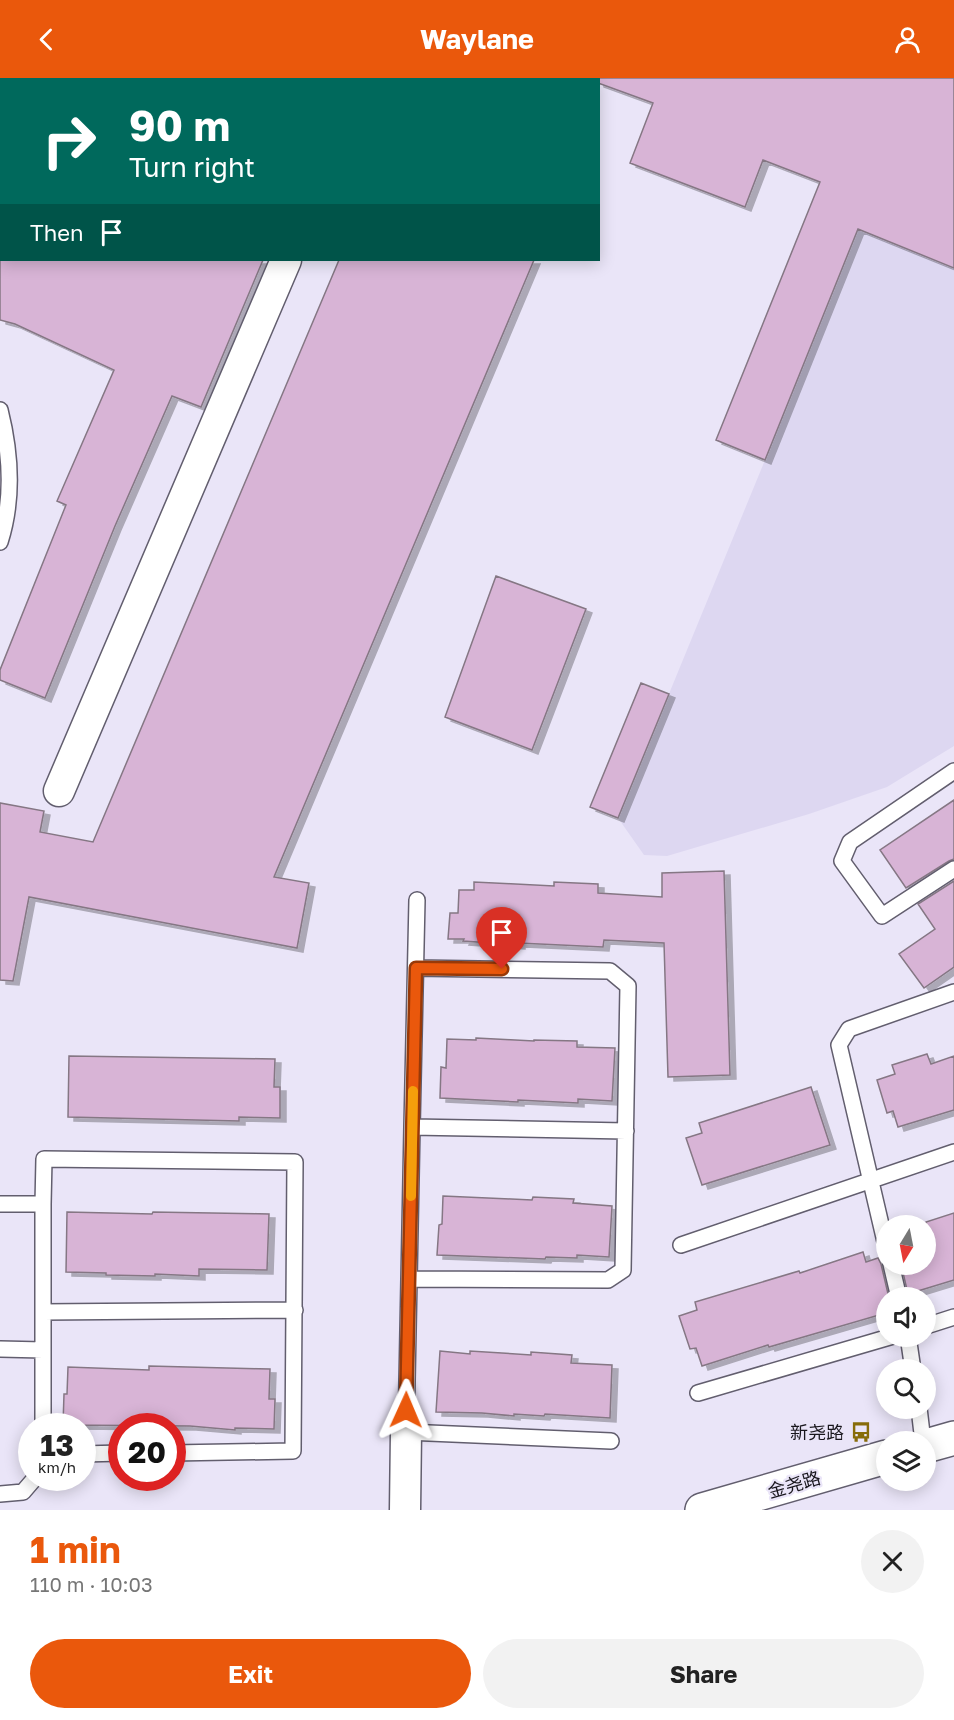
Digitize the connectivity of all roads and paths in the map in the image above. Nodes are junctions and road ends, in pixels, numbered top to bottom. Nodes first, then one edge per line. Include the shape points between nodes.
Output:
1 (286, 261) edge
2 (0, 410) edge
3 (4, 441) edge
4 (0, 539) edge
5 (954, 771) edge
6 (59, 791) dead end
7 (954, 869) edge
8 (417, 900) dead end
9 (416, 968) junction
10 (954, 992) edge
11 (412, 1127) junction
12 (626, 1131) junction
13 (954, 1152) edge
14 (870, 1180) junction
15 (0, 1204) edge
16 (43, 1204) junction
17 (878, 1215) edge
18 (681, 1245) dead end
19 (409, 1279) junction
20 (295, 1310) junction
21 (43, 1312) junction
22 (954, 1317) edge
23 (936, 1323) edge
24 (876, 1341) edge
25 (0, 1349) edge
26 (43, 1350) junction
27 (698, 1393) dead end
28 (44, 1413) edge
29 (406, 1432) junction
30 (954, 1438) edge
31 (611, 1441) dead end
32 (936, 1443) edge
33 (186, 1453) edge
34 (876, 1460) edge
35 (25, 1491) edge
36 (0, 1494) edge
37 (405, 1510) edge
38 (702, 1510) edge

1 - 6 street
2 - 3 lane
3 - 4 lane via 11,485
5 - 7 lane via 850,842 842,861 882,916
8 - 9 lane
9 - 11 lane
9 - 12 lane via 610,971 628,986
10 - 14 lane via 849,1029 839,1045
11 - 12 lane
11 - 19 lane
12 - 19 lane via 623,1270 608,1280
13 - 14 lane
14 - 17 lane
14 - 18 lane
15 - 16 lane
16 - 20 lane via 44,1160 296,1162
16 - 21 lane
19 - 29 lane
20 - 21 lane
20 - 33 lane via 293,1451
21 - 26 lane
22 - 23 lane
24 - 27 lane
25 - 26 lane
26 - 28 lane
29 - 31 lane
29 - 37 street
30 - 32 main road
34 - 38 main road, 金尧路
35 - 36 lane

